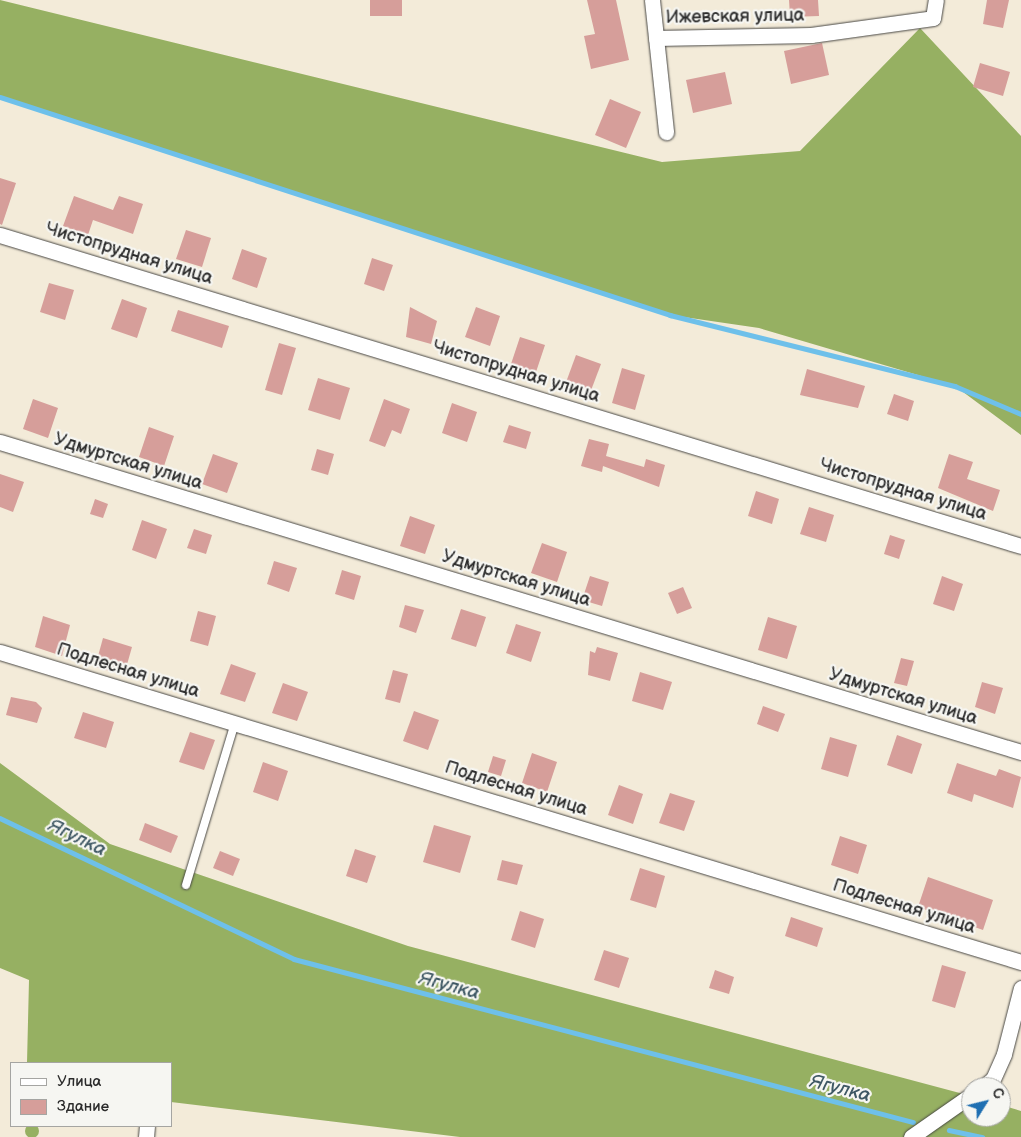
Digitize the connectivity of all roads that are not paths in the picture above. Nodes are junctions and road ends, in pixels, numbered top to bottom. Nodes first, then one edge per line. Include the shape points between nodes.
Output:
1 (652, 0) edge
2 (936, 0) edge
3 (656, 38) junction
4 (666, 132) dead end
5 (0, 235) edge
6 (0, 442) edge
7 (1021, 546) edge
8 (0, 652) edge
9 (235, 723) junction
10 (1021, 752) edge
11 (186, 886) dead end
12 (1021, 962) edge
13 (1021, 988) edge
14 (990, 1077) edge
15 (961, 1102) edge
16 (911, 1137) edge

1 - 3 street
2 - 3 street, Ижевская улица via 933,18 811,35
3 - 4 street
5 - 7 street, Чистопрудная улица
6 - 10 street, Удмуртская улица
8 - 9 street, Подлесная улица
9 - 11 lane
9 - 12 street, Подлесная улица
13 - 14 street
15 - 16 street

